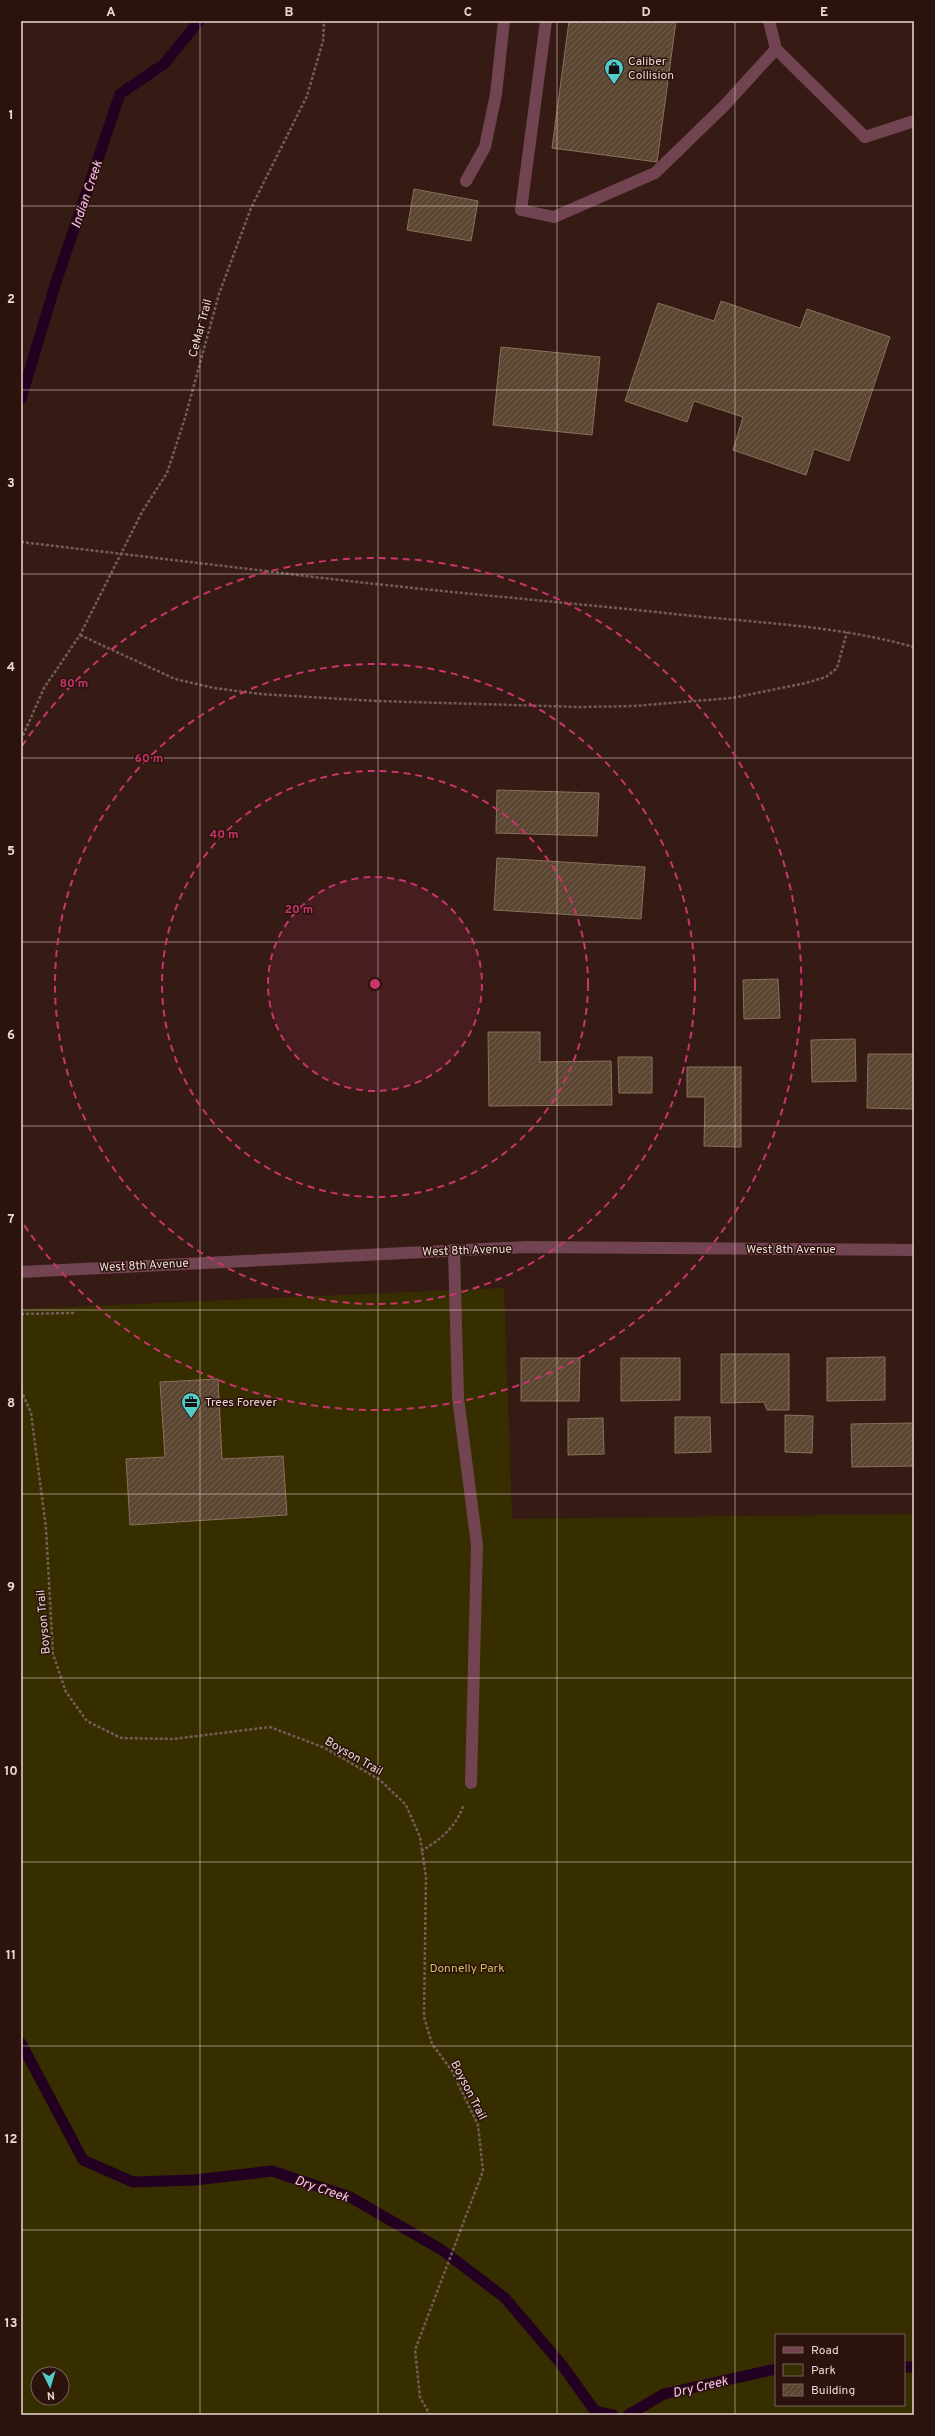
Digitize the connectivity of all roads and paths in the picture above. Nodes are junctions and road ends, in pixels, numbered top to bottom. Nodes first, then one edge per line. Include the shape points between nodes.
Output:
1 (324, 21) edge
2 (504, 21) edge
3 (546, 21) edge
4 (769, 21) edge
5 (776, 50) junction
6 (914, 121) edge
7 (466, 181) dead end
8 (21, 542) edge
9 (847, 632) junction
10 (80, 635) junction
11 (914, 647) edge
12 (21, 740) edge
13 (454, 1250) junction
14 (914, 1250) edge
15 (26, 1272) edge
16 (75, 1313) dead end
17 (21, 1314) edge
18 (21, 1390) edge
19 (471, 1783) joint
20 (421, 1851) junction
21 (430, 2415) edge

1 - 10 path, CeMar Trail via 323,41 307,96 252,208 219,294 167,473 142,512
2 - 7 street via 496,94 485,147
3 - 5 street via 521,210 554,217 655,174
4 - 5 street
5 - 6 street via 865,137
8 - 9 path, bridge via 402,587
9 - 10 path via 837,668 826,677 806,683 732,698 634,706 580,707 376,701 260,694 214,688 175,679
9 - 11 path via 883,638
10 - 12 path via 44,688
13 - 14 street, West 8th Avenue via 527,1247
13 - 15 street, West 8th Avenue
13 - 19 street via 458,1398 477,1545
16 - 17 path
18 - 20 path, Boyson Trail via 31,1413 46,1528 53,1654 66,1692 87,1720 121,1738 173,1739 270,1727 318,1746 380,1780 406,1805 420,1837
19 - 20 path via 460,1818 436,1843
20 - 21 path, Boyson Trail via 426,1877 424,2017 432,2044 452,2071 478,2125 483,2171 415,2350 420,2397

